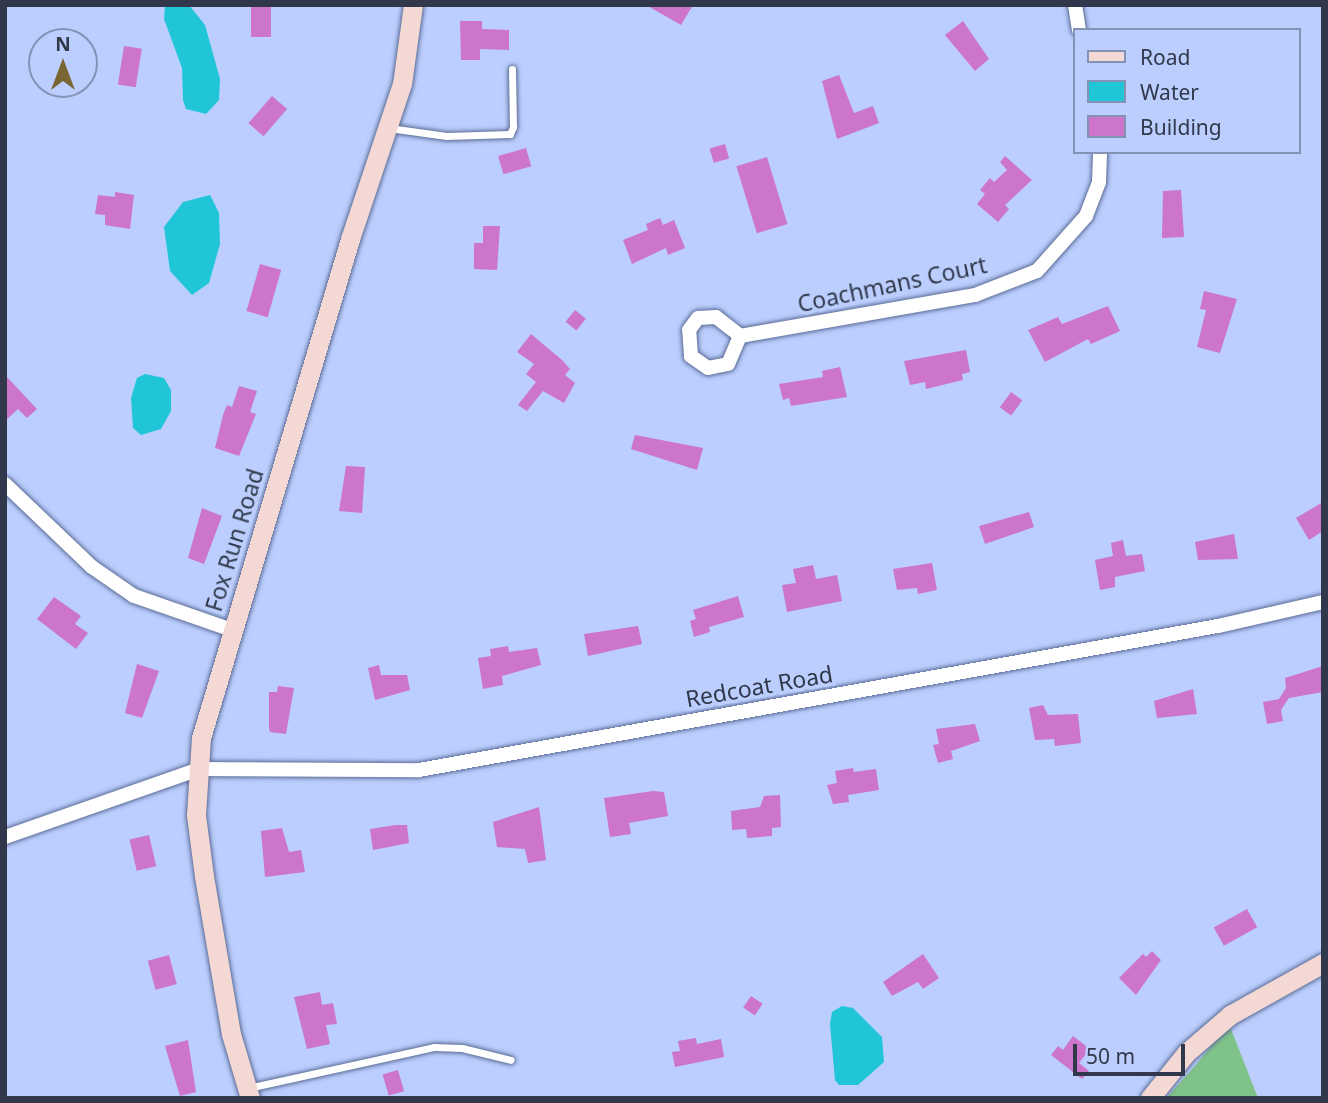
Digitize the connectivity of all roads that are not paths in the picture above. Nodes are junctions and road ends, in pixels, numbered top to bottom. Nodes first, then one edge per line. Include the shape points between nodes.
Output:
1 (413, 5) edge
2 (1074, 5) edge
3 (1079, 28) edge
4 (512, 69) dead end
5 (388, 128) junction
6 (1101, 154) edge
7 (740, 336) dead end
8 (5, 484) edge
9 (1323, 602) edge
10 (232, 630) junction
11 (199, 769) junction
12 (5, 837) edge
13 (1323, 963) edge
14 (511, 1060) dead end
15 (249, 1093) edge
16 (1150, 1098) edge

1 - 5 street, Fox Run Road via 402,84
2 - 3 street
4 - 5 lane via 510,134 446,136
5 - 10 street, Fox Run Road
6 - 7 street, Coachmans Court via 1099,182 1086,216 1037,271 975,295
8 - 10 street via 92,567 134,596
9 - 11 street, Redcoat Road via 1205,628 419,771
10 - 11 street, Fox Run Road via 206,718
11 - 12 street, Redcoat Road
11 - 15 street, Fox Run Road via 196,815 204,876 231,1034
13 - 16 street via 1230,1015 1186,1053
14 - 15 lane via 461,1048 434,1047

